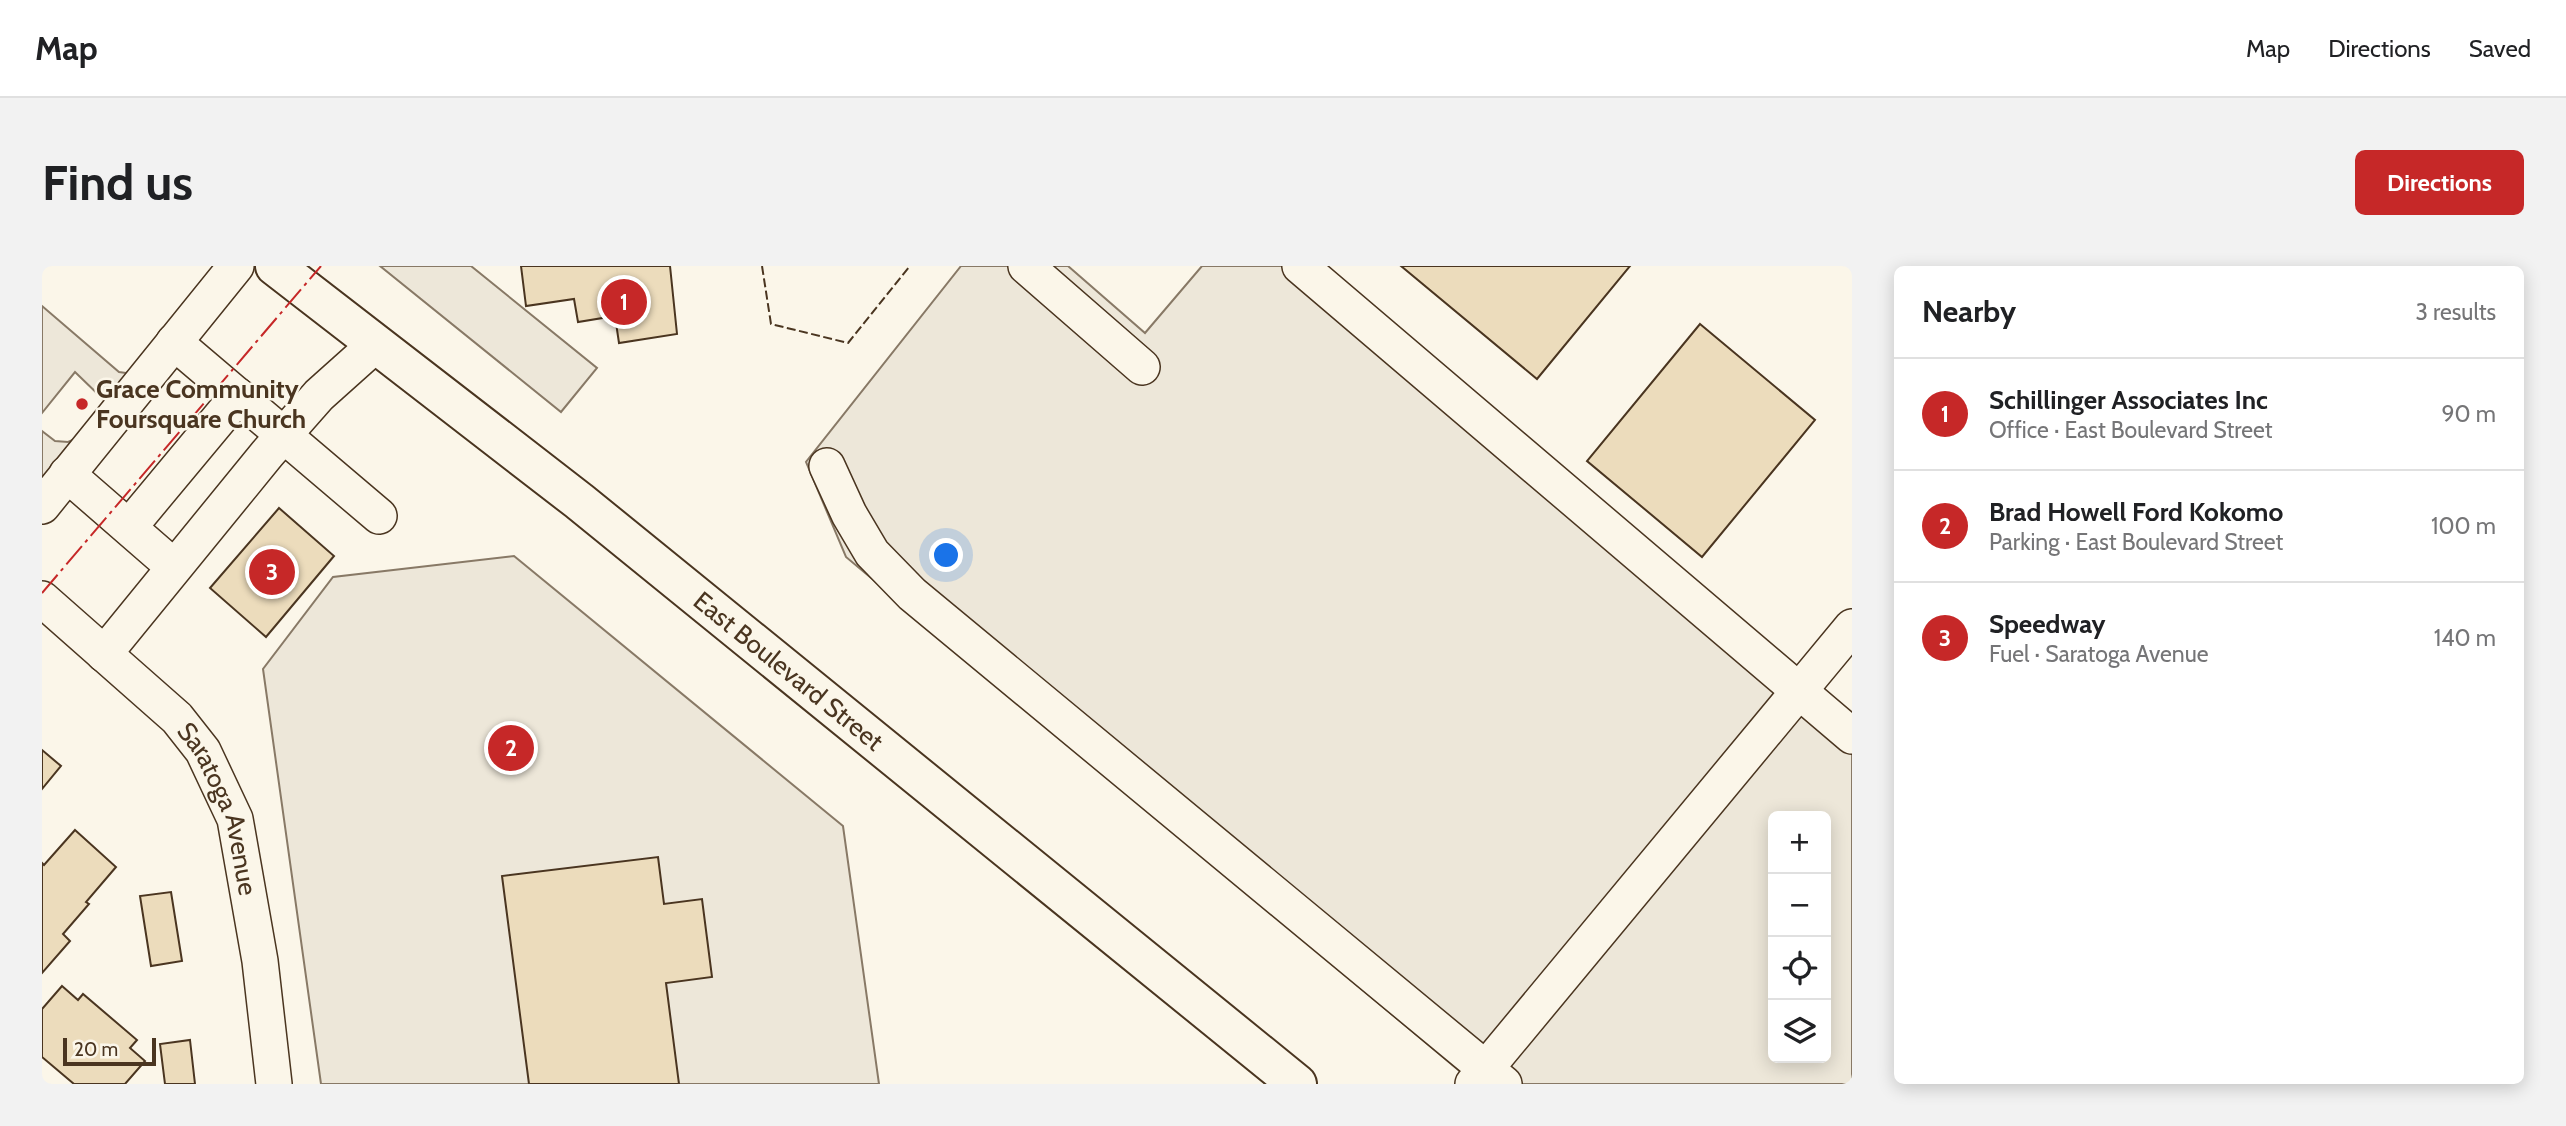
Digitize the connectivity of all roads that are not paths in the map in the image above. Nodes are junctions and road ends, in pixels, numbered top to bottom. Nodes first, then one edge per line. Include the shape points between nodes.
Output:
1 (236, 266) edge
2 (275, 266) edge
3 (1026, 266) edge
4 (1300, 266) edge
5 (174, 342) junction
6 (376, 344) junction
7 (1143, 367) dead end
8 (238, 396) junction
9 (284, 435) junction
10 (827, 466) dead end
11 (68, 474) junction
12 (42, 506) edge
13 (379, 516) dead end
14 (129, 527) junction
15 (174, 567) junction
16 (42, 599) edge
17 (1852, 627) edge
18 (104, 654) junction
19 (1798, 690) junction
20 (1852, 736) edge
21 (1487, 1079) edge
22 (274, 1084) edge
23 (1297, 1084) edge

1 - 5 street
2 - 6 main road, East Boulevard Street
3 - 7 street
4 - 19 street
5 - 8 street
5 - 11 street
6 - 9 street via 319,395
6 - 23 main road, East Boulevard Street via 579,501
8 - 9 street
8 - 14 street
9 - 13 street
9 - 15 street
10 - 21 street via 872,553 912,594
11 - 12 street
11 - 14 street
14 - 15 street
15 - 18 street
16 - 18 street, Saratoga Avenue
17 - 19 street
18 - 22 street, Saratoga Avenue via 177,718 203,751 235,819 260,961
19 - 20 street
19 - 21 street

